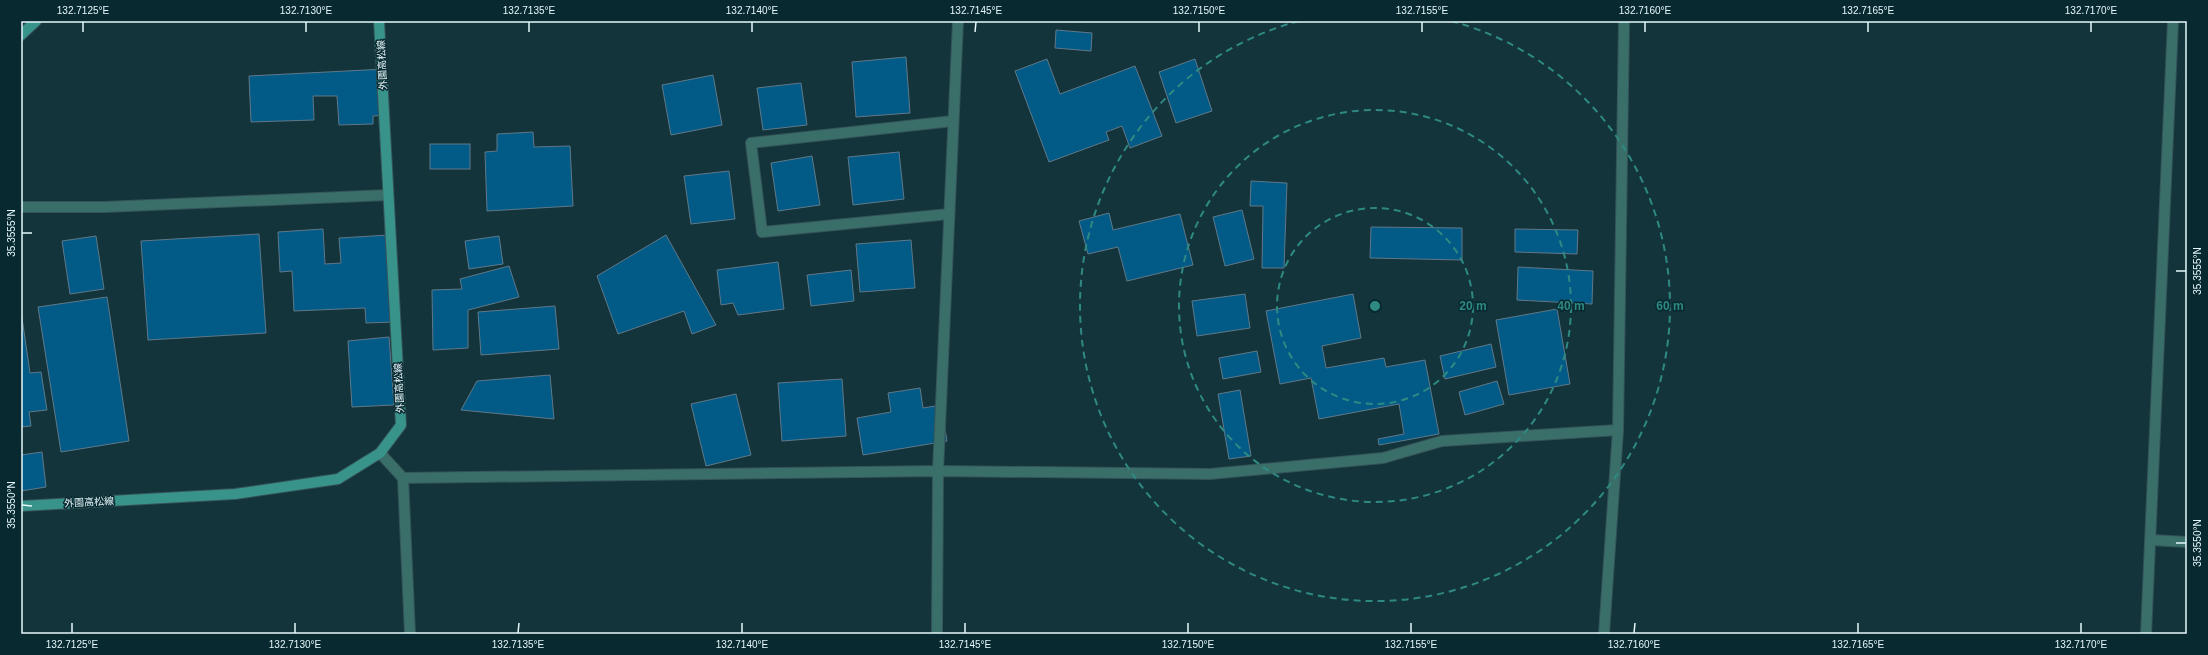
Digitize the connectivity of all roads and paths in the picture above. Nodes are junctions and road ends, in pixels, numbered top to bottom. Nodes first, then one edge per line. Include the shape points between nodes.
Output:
1 (36, 21) edge
2 (379, 21) edge
3 (958, 21) edge
4 (1624, 21) edge
5 (2173, 21) edge
6 (21, 35) edge
7 (953, 121) junction
8 (388, 195) junction
9 (21, 207) edge
10 (949, 214) junction
11 (1618, 430) junction
12 (380, 453) junction
13 (938, 471) junction
14 (403, 478) junction
15 (21, 506) edge
16 (2151, 540) junction
17 (2187, 542) edge
18 (410, 634) edge
19 (937, 634) edge
20 (1604, 634) edge
21 (2146, 634) edge

1 - 6 main road
2 - 8 main road, 外園高松線
3 - 7 street
4 - 11 street
5 - 16 street
7 - 10 street
7 - 10 street via 751,143 762,232
8 - 9 street via 104,207
8 - 12 main road, 外園高松線 via 401,425
10 - 13 street
11 - 13 street via 1442,441 1383,458 1210,474
11 - 20 street
12 - 14 street
12 - 15 main road, 外園高松線 via 338,479 235,494
13 - 14 street
13 - 19 street
14 - 18 street
16 - 17 street
16 - 21 street

